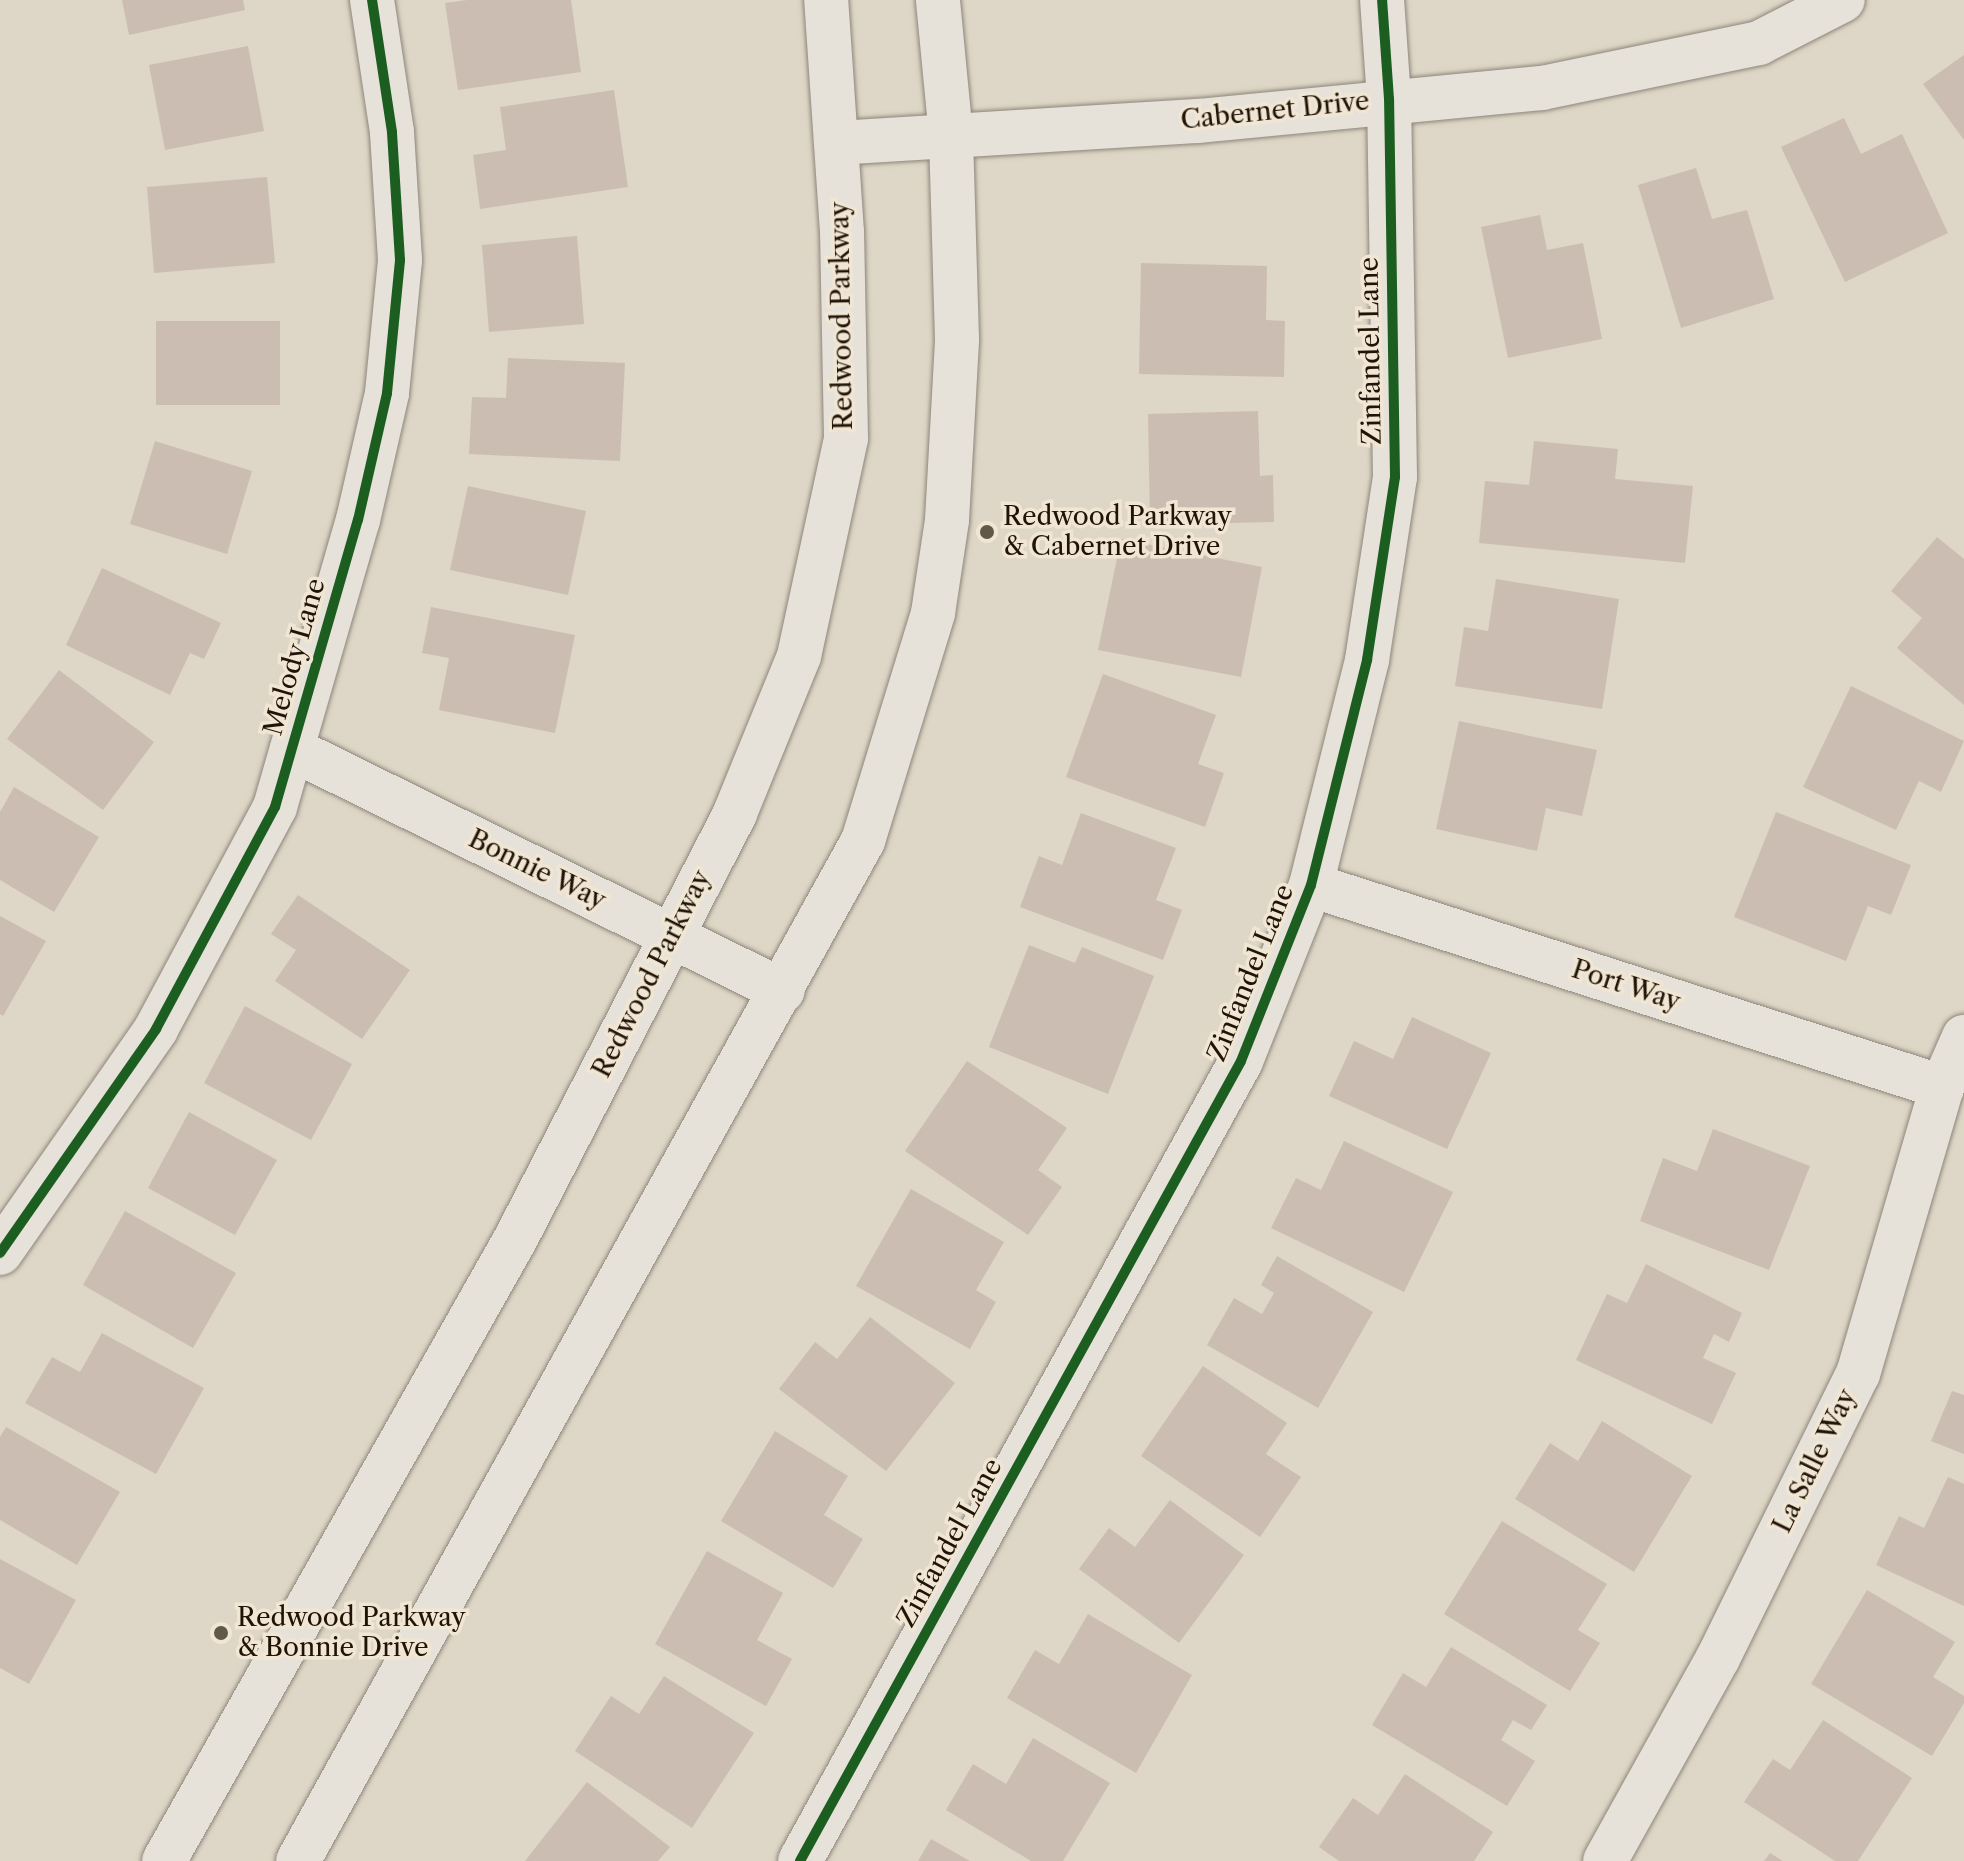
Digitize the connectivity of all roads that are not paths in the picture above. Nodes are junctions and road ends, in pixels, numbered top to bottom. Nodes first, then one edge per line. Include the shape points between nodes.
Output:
1 (372, 0) edge
2 (826, 0) edge
3 (938, 0) edge
4 (1382, 0) edge
5 (1843, 0) edge
6 (1389, 99) junction
7 (951, 136) junction
8 (836, 143) junction
9 (292, 749) junction
10 (1311, 885) junction
11 (672, 937) junction
12 (783, 991) junction
13 (1964, 1037) edge
14 (1942, 1087) junction
15 (0, 1253) edge
16 (164, 1861) edge
17 (298, 1861) edge
18 (800, 1861) edge
19 (1605, 1861) edge

1 - 9 street, Melody Lane via 392,132 400,260 387,393 358,520
2 - 8 street, Redwood Parkway
3 - 7 street
4 - 6 street, Zinfandel Lane
5 - 6 street, Cabernet Drive via 1759,43 1542,88
6 - 7 street, Cabernet Drive via 1198,121
6 - 10 street, Zinfandel Lane via 1395,477 1367,660
7 - 8 street, Cabernet Drive
7 - 12 street via 957,339 947,520 933,613 863,841
8 - 11 street, Redwood Parkway via 846,438 799,656 735,813
9 - 11 street, Bonnie Way
9 - 15 street, Melody Lane via 275,807 156,1029
10 - 14 street, Port Way
10 - 18 street, Zinfandel Lane via 1241,1061
11 - 12 street, Bonnie Way
11 - 16 street, Redwood Parkway via 516,1238
12 - 17 street
13 - 14 street, La Salle Way
14 - 19 street, La Salle Way via 1858,1374 1718,1658

